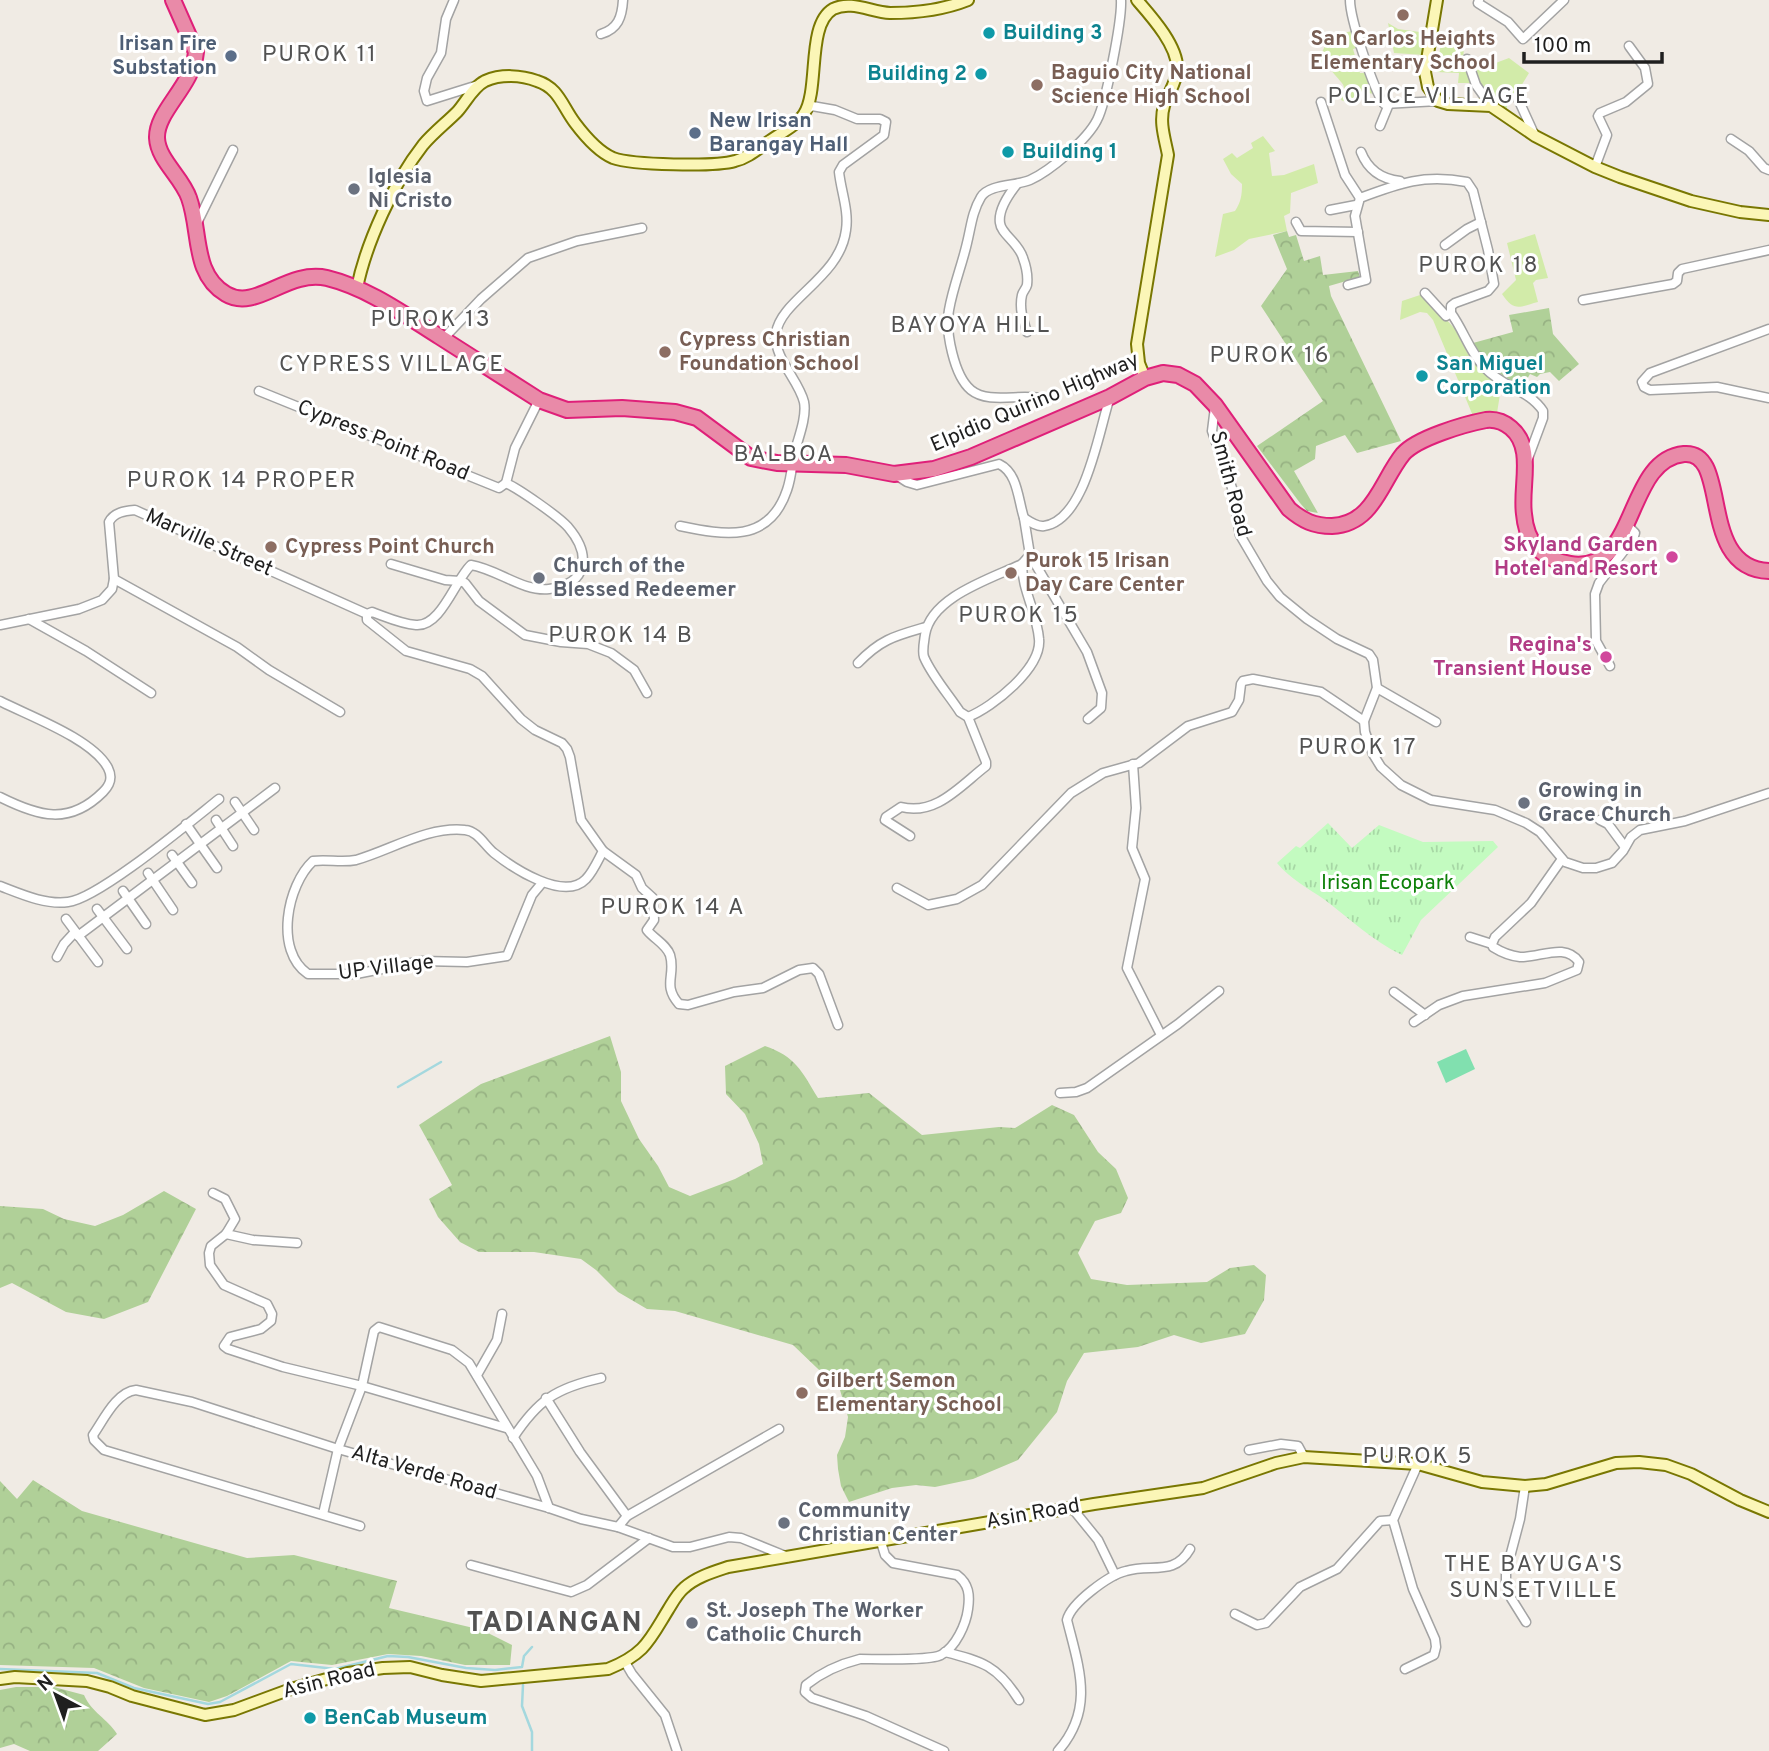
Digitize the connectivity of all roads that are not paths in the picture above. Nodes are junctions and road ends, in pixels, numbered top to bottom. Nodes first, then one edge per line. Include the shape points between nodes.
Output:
1 (173, 0) edge
2 (454, 0) edge
3 (623, 0) edge
4 (834, 0) edge
5 (968, 0) edge
6 (1121, 0) edge
7 (1137, 0) edge
8 (1350, 0) edge
9 (1437, 0) edge
10 (1479, 0) edge
11 (1564, 0) edge
12 (827, 14) junction
13 (601, 34) dead end
14 (1629, 46) dead end
15 (1467, 59) dead end
16 (478, 85) junction
17 (1438, 101) junction
18 (1519, 101) dead end
19 (1321, 102) dead end
20 (1389, 104) junction
21 (1491, 106) junction
22 (806, 111) junction
23 (1380, 126) dead end
24 (1535, 136) junction
25 (1731, 139) dead end
26 (233, 150) dead end
27 (1361, 152) dead end
28 (1595, 167) junction
29 (1769, 170) edge
30 (1407, 181) junction
31 (1017, 184) junction
32 (1358, 201) junction
33 (1330, 211) dead end
34 (1769, 215) edge
35 (1296, 222) dead end
36 (1481, 222) junction
37 (197, 223) junction
38 (642, 228) dead end
39 (1358, 232) junction
40 (1445, 245) dead end
41 (1769, 250) edge
42 (1348, 285) dead end
43 (356, 288) junction
44 (1426, 293) dead end
45 (1583, 300) dead end
46 (1451, 313) junction
47 (1769, 329) edge
48 (1027, 332) dead end
49 (443, 339) junction
50 (1145, 378) junction
51 (259, 391) dead end
52 (1110, 397) junction
53 (1039, 398) dead end
54 (1769, 398) edge
55 (539, 400) junction
56 (1215, 405) junction
57 (792, 464) junction
58 (1524, 467) junction
59 (894, 474) junction
60 (506, 483) junction
61 (1024, 519) junction
62 (1626, 525) junction
63 (680, 526) dead end
64 (1030, 555) junction
65 (391, 564) dead end
66 (1022, 564) junction
67 (1769, 571) edge
68 (114, 579) junction
69 (460, 580) junction
70 (367, 614) junction
71 (29, 619) junction
72 (0, 625) edge
73 (926, 627) junction
74 (858, 663) dead end
75 (1610, 666) dead end
76 (1377, 688) junction
77 (151, 693) dead end
78 (647, 693) dead end
79 (0, 701) edge
80 (340, 712) dead end
81 (968, 716) junction
82 (1088, 719) dead end
83 (1364, 721) junction
84 (1436, 722) dead end
85 (1133, 764) junction
86 (275, 788) dead end
87 (1769, 793) edge
88 (0, 797) edge
89 (219, 799) dead end
90 (235, 803) dead end
91 (242, 813) junction
92 (216, 820) dead end
93 (1600, 820) dead end
94 (186, 824) junction
95 (222, 828) junction
96 (254, 830) dead end
97 (910, 836) dead end
98 (200, 844) junction
99 (233, 846) dead end
100 (1625, 847) junction
101 (603, 851) junction
102 (175, 858) junction
103 (1562, 859) junction
104 (217, 869) dead end
105 (150, 876) junction
106 (192, 883) dead end
107 (542, 883) junction
108 (0, 886) edge
109 (897, 888) dead end
110 (126, 894) junction
111 (173, 910) dead end
112 (100, 913) junction
113 (66, 919) dead end
114 (146, 924) dead end
115 (76, 934) junction
116 (1470, 937) dead end
117 (1492, 944) junction
118 (127, 948) dead end
119 (57, 957) dead end
120 (98, 962) dead end
121 (1219, 991) dead end
122 (1394, 992) dead end
123 (1425, 1015) junction
124 (1414, 1023) dead end
125 (838, 1025) dead end
126 (1161, 1035) junction
127 (1060, 1093) dead end
128 (213, 1193) dead end
129 (226, 1234) junction
130 (297, 1243) dead end
131 (502, 1314) dead end
132 (477, 1376) junction
133 (601, 1378) dead end
134 (362, 1386) junction
135 (546, 1398) junction
136 (506, 1428) junction
137 (779, 1429) dead end
138 (513, 1438) junction
139 (338, 1449) junction
140 (1250, 1450) dead end
141 (1304, 1457) junction
142 (1418, 1464) junction
143 (1525, 1486) junction
144 (549, 1508) junction
145 (1072, 1508) junction
146 (1769, 1512) edge
147 (323, 1514) junction
148 (627, 1516) junction
149 (1393, 1520) junction
150 (360, 1526) dead end
151 (618, 1527) junction
152 (649, 1538) junction
153 (881, 1542) junction
154 (1190, 1549) dead end
155 (790, 1558) junction
156 (471, 1565) dead end
157 (1115, 1575) junction
158 (1235, 1614) dead end
159 (1526, 1622) dead end
160 (945, 1652) junction
161 (625, 1662) junction
162 (1405, 1669) dead end
163 (0, 1679) edge
164 (1019, 1700) dead end
165 (677, 1751) edge
166 (944, 1751) edge
167 (1058, 1751) edge

1 - 37 highway, Elpidio Quirino Highway via 196,52 195,61 158,128 157,139 188,195
2 - 16 street via 441,54 424,91 427,101
3 - 13 street via 620,22
4 - 12 street
5 - 12 main road via 913,12 886,13 846,5
6 - 31 street via 1097,121 1045,172
7 - 50 main road via 1159,26 1177,70 1163,108 1168,155 1137,344
8 - 20 street via 1377,91 1384,104
9 - 17 main road via 1425,72
10 - 11 street via 1523,39
12 - 22 main road via 819,33
14 - 28 street via 1645,68 1648,84 1598,116 1607,135
15 - 21 street via 1476,85
16 - 22 main road via 509,76 540,81 558,94 574,122 596,146 622,160 693,165 733,162 746,158
16 - 43 main road via 403,175 366,251
17 - 20 street
17 - 21 main road
18 - 24 street
19 - 32 street
20 - 23 street
21 - 24 main road
22 - 57 street via 812,106 886,122 884,135 839,172 847,217 837,259 788,311 776,333 776,343 804,402
24 - 28 main road
25 - 29 street
26 - 37 street
27 - 30 street via 1380,176
28 - 34 main road via 1691,201
30 - 32 street
30 - 36 street via 1467,182
31 - 48 street via 999,223 1022,254 1027,286 1022,315
31 - 53 street via 988,191 980,199 971,219 949,328 959,375 972,391 985,396
32 - 33 street
32 - 39 street
35 - 39 street via 1301,231
36 - 40 street
36 - 46 street via 1494,284 1488,291 1455,303
37 - 43 highway, Elpidio Quirino Highway via 201,261 208,276 233,297 261,295 299,277 326,278
38 - 49 street via 577,241 528,258
39 - 42 street via 1366,280
41 - 45 street via 1682,269 1673,284
43 - 49 highway, Elpidio Quirino Highway
44 - 46 street via 1446,316
46 - 58 street via 1486,369 1500,382 1528,395 1543,411
47 - 54 street via 1650,373 1642,382 1650,390 1717,387
49 - 55 highway, Elpidio Quirino Highway
50 - 52 highway, Elpidio Quirino Highway
50 - 56 highway, Elpidio Quirino Highway via 1178,375 1195,384
51 - 60 street, Cypress Point Road via 499,488
52 - 59 highway, Elpidio Quirino Highway via 971,457 934,469
52 - 61 street via 1078,498 1063,516 1046,526
55 - 57 highway, Elpidio Quirino Highway via 567,410 674,412 697,418 751,458
55 - 60 street via 515,448
56 - 58 highway, Elpidio Quirino Highway via 1289,509 1316,525 1342,525 1358,518 1375,501 1404,453 1417,443 1474,423 1490,419 1513,430 1519,436
56 - 76 street, Smith Road via 1212,431 1232,488 1240,535 1280,597 1324,630 1369,654
57 - 59 highway, Elpidio Quirino Highway via 846,465
57 - 63 street via 779,508 749,531 732,535
58 - 62 highway, Elpidio Quirino Highway via 1526,526 1544,554 1570,564 1593,562 1613,547
59 - 61 street via 917,485 999,464 1008,468 1013,478
60 - 69 street via 567,526 584,558 583,567 576,578 550,589 471,565
61 - 64 street
62 - 67 highway, Elpidio Quirino Highway via 1653,473 1676,456 1690,454 1711,477 1729,549 1743,564
62 - 75 street via 1635,533 1633,539 1595,594 1596,641
64 - 66 street
64 - 82 street via 1087,652 1102,694 1101,708
65 - 69 street
66 - 73 street via 951,598 937,608
66 - 81 street via 1040,642 1009,691
68 - 70 street, Marville Street via 109,522 115,515 135,510
68 - 71 street via 112,589 92,605
68 - 80 street via 237,647
69 - 70 street via 436,616 424,625
69 - 78 street via 479,601 525,635 588,644 611,653 634,670
70 - 101 street via 377,630 406,651 482,676 522,719 562,743 570,757 580,820
71 - 72 street
71 - 77 street
73 - 74 street via 893,636
73 - 81 street via 923,655 960,712
76 - 83 street
76 - 84 street
79 - 88 street via 75,737 101,758 111,778 89,804 65,814 36,813
81 - 97 street via 986,766 940,803 911,810 901,807 886,817 885,821
83 - 85 street via 1321,692 1248,680 1241,684 1240,700 1232,712 1188,726
83 - 103 street via 1373,754 1401,785 1430,800 1495,810 1526,823 1536,828
85 - 109 street via 1103,773 1071,793 990,878 969,893 928,905
85 - 126 street via 1136,808 1132,848 1145,880 1127,968
86 - 91 street
87 - 100 street via 1685,821 1640,830
89 - 94 street
90 - 91 street
91 - 95 street
91 - 96 street
92 - 95 street
93 - 100 street
94 - 98 street
94 - 108 street via 80,899 56,902
95 - 98 street
95 - 99 street
98 - 102 street
98 - 104 street
100 - 103 street via 1612,863 1596,868 1572,866
101 - 107 street, UP Village via 586,880 556,887
101 - 125 street via 636,875 653,898 654,920 647,930 671,957 669,989 679,1004 763,988 813,968
102 - 105 street
102 - 106 street
103 - 117 street via 1531,903
105 - 110 street
105 - 111 street
107 - 107 street, UP Village via 467,830 418,838 349,861 313,861 290,902 287,928 292,952 307,974 328,975 422,961 467,962 507,956 532,895
110 - 112 street
110 - 114 street
112 - 115 street
112 - 118 street
113 - 115 street
115 - 119 street
115 - 120 street
116 - 117 street
117 - 123 street via 1522,957 1570,954 1579,966 1545,983 1462,996
121 - 126 street
122 - 123 street
123 - 124 street
126 - 127 street via 1087,1088
128 - 129 street via 225,1199 235,1219
129 - 130 street
129 - 134 street via 209,1253 217,1278 230,1289 267,1304 272,1314 268,1325 230,1337 224,1346 283,1367
131 - 132 street via 497,1340
132 - 134 street via 452,1350 379,1327 374,1331
132 - 136 street
133 - 135 street
134 - 136 street
134 - 139 street
135 - 138 street
135 - 148 street
136 - 138 street
137 - 148 street
138 - 144 street via 537,1476
139 - 144 street, Alta Verde Road
139 - 147 street
139 - 147 street, Alta Verde Road via 192,1402 136,1390 122,1396 93,1435 104,1450
140 - 141 street via 1288,1444 1298,1446
141 - 142 main road, Asin Road
141 - 145 main road, Asin Road via 1203,1488
142 - 143 main road, Asin Road via 1482,1482
142 - 149 street
143 - 146 main road, Asin Road via 1639,1462 1691,1474
143 - 159 street via 1506,1584
144 - 151 street, Alta Verde Road
145 - 153 main road, Asin Road
145 - 157 street via 1098,1540
147 - 150 street
148 - 151 street
149 - 158 street via 1375,1525 1338,1569 1300,1587 1266,1623 1257,1625
149 - 162 street via 1436,1647 1434,1655
151 - 152 street, Alta Verde Road
152 - 155 street, Alta Verde Road via 682,1548 741,1538
152 - 156 street via 587,1586 571,1592
153 - 155 main road, Asin Road
153 - 160 street via 893,1563 957,1575 967,1586 966,1621
154 - 157 street via 1176,1564
155 - 161 main road, Asin Road via 728,1567 695,1580 679,1592 650,1642
157 - 167 street via 1069,1613 1082,1678 1077,1723
160 - 164 street via 997,1670
160 - 166 street via 932,1657 860,1659 821,1674 805,1688 808,1696
161 - 163 main road, Asin Road via 608,1669 481,1681 410,1667 348,1672 234,1710 205,1715 87,1681
161 - 165 street via 665,1715

